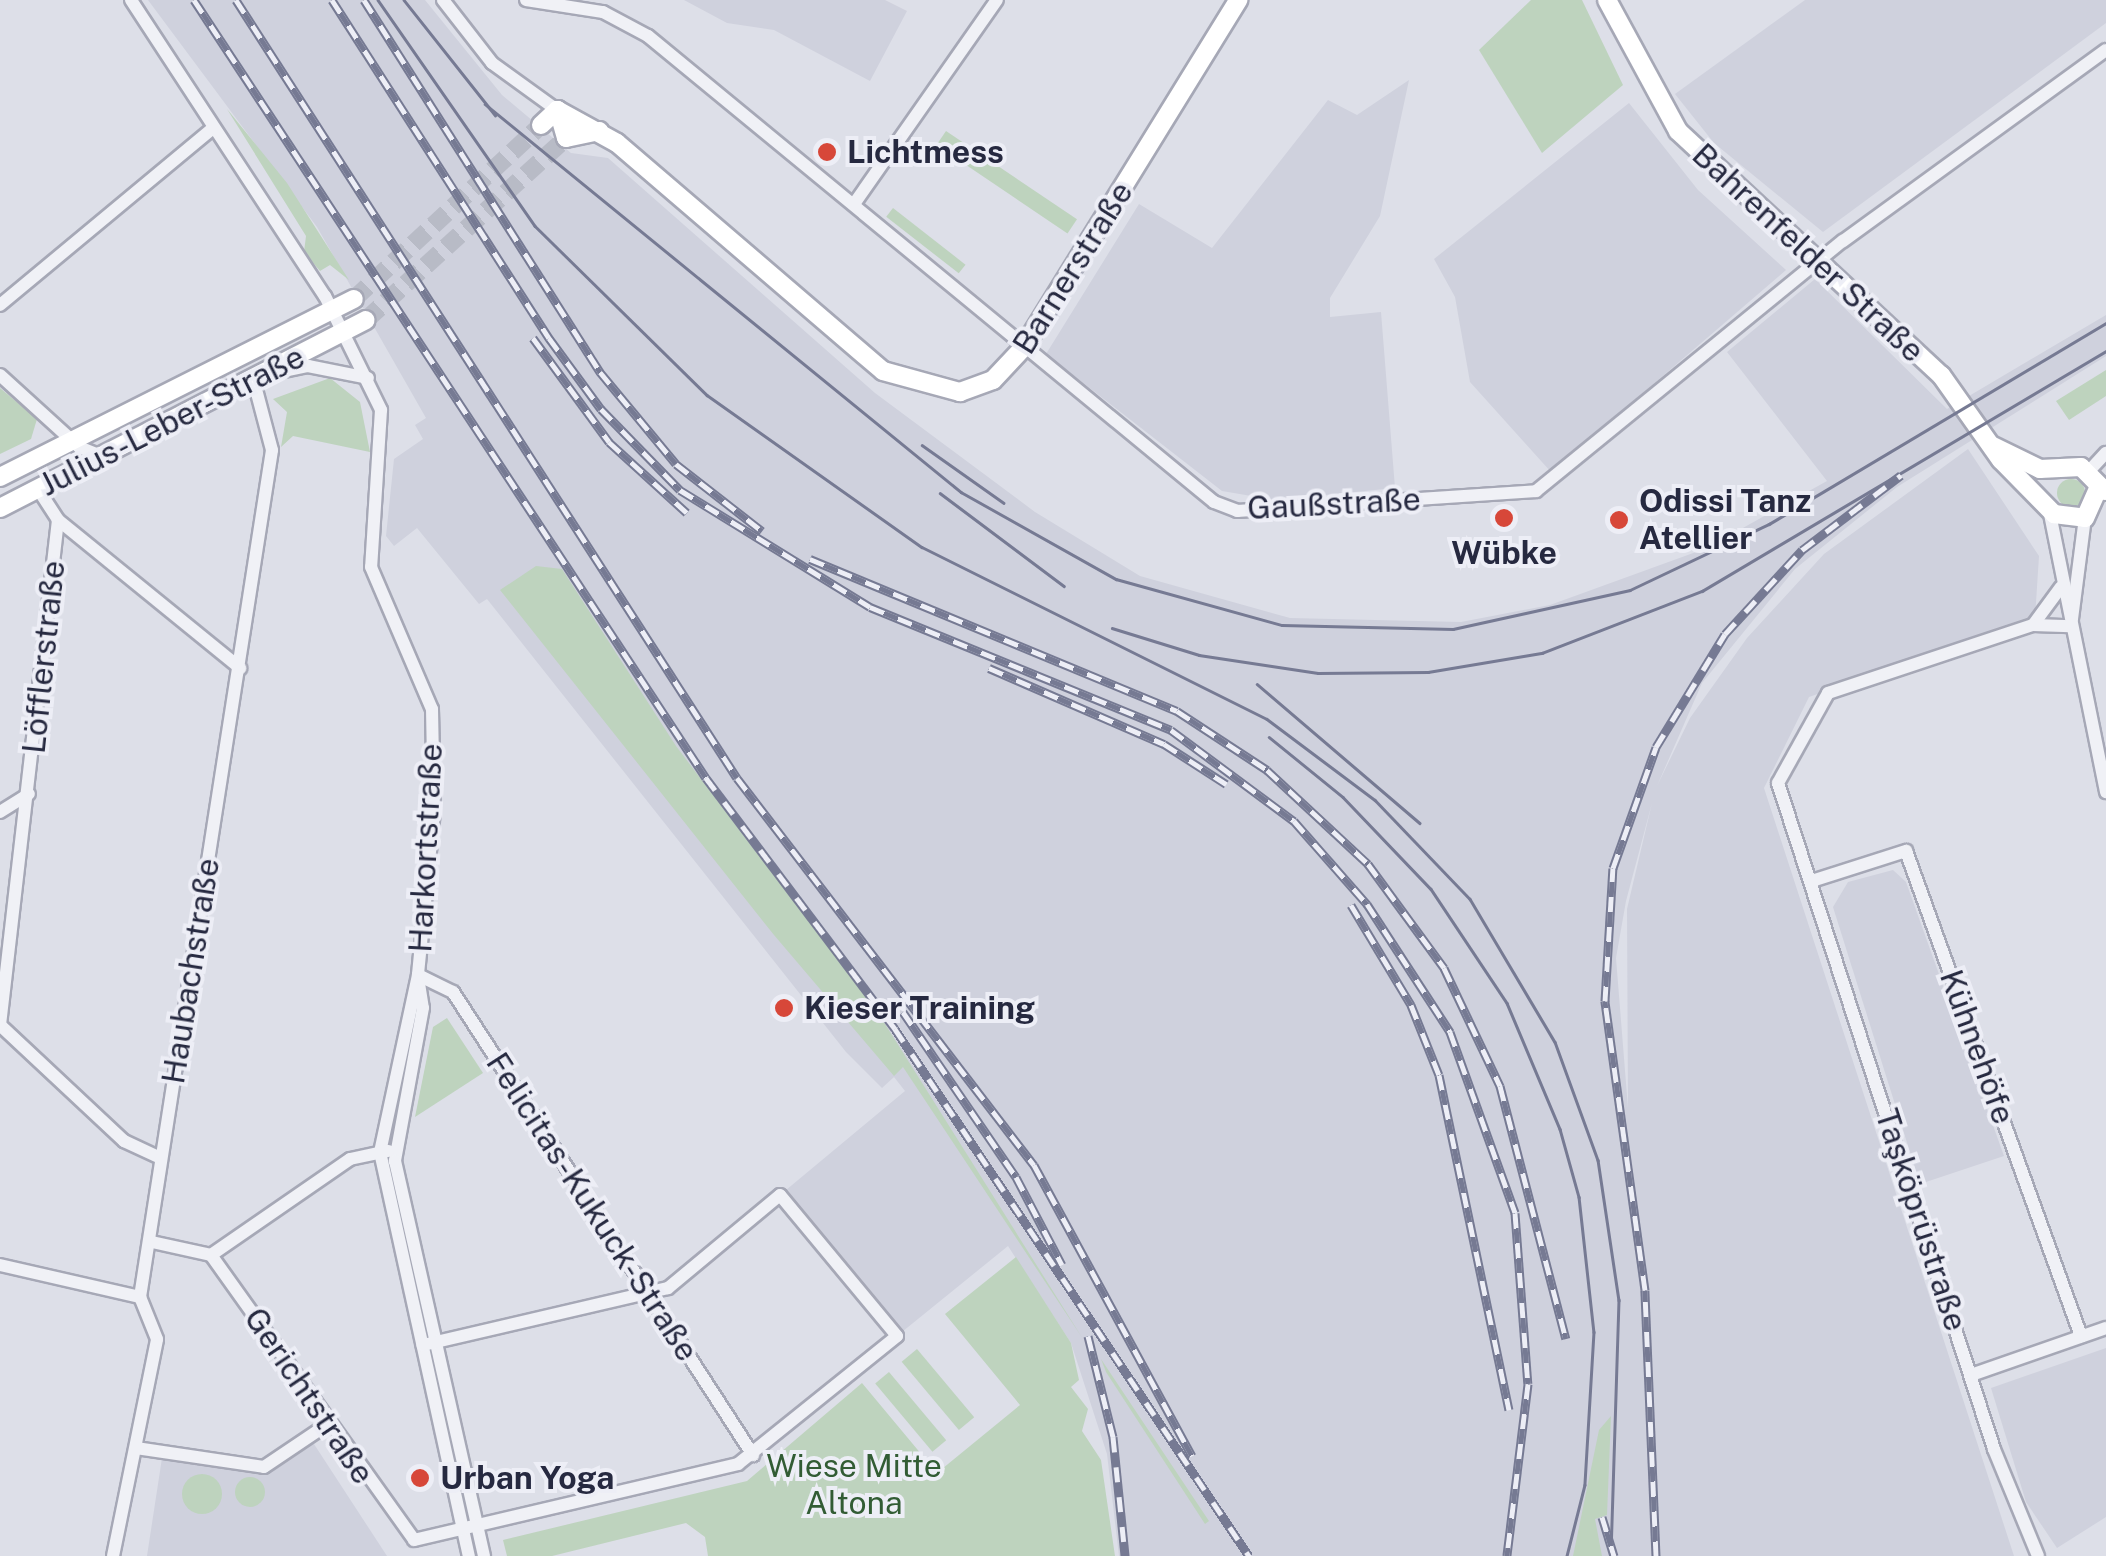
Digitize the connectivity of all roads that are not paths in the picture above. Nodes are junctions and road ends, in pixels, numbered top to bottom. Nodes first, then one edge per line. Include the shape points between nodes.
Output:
1 (131, 0) edge
2 (443, 0) edge
3 (526, 0) edge
4 (997, 0) edge
5 (1238, 0) edge
6 (1607, 0) edge
7 (605, 6) edge
8 (2106, 50) edge
9 (557, 110) junction
10 (541, 125) tunnel mouth
11 (212, 129) junction
12 (599, 131) junction
13 (854, 204) junction
14 (1816, 262) junction
15 (354, 299) tunnel mouth
16 (0, 305) edge
17 (334, 314) junction
18 (366, 320) tunnel mouth
19 (344, 334) junction
20 (1024, 346) junction
21 (0, 374) edge
22 (261, 378) junction
23 (368, 378) junction
24 (70, 440) junction
25 (1992, 446) junction
26 (2106, 453) edge
27 (102, 456) junction
28 (2061, 468) junction
29 (0, 477) edge
30 (2098, 483) edge
31 (38, 489) junction
32 (2047, 502) junction
33 (0, 508) edge
34 (2095, 512) edge
35 (58, 520) junction
36 (2061, 587) junction
37 (2034, 625) junction
38 (2071, 626) junction
39 (240, 668) junction
40 (2106, 792) edge
41 (29, 794) junction
42 (0, 812) edge
43 (1812, 881) junction
44 (418, 975) junction
45 (0, 1025) edge
46 (387, 1151) junction
47 (160, 1158) junction
48 (152, 1242) junction
49 (211, 1255) junction
50 (0, 1265) edge
51 (648, 1293) junction
52 (140, 1298) junction
53 (2106, 1328) edge
54 (2081, 1336) junction
55 (430, 1343) junction
56 (1971, 1375) junction
57 (328, 1424) junction
58 (136, 1448) junction
59 (753, 1455) junction
60 (472, 1529) junction
61 (112, 1556) edge
62 (469, 1556) edge
63 (484, 1556) edge
64 (2038, 1556) edge

1 - 11 street, Harkortstraße
2 - 9 street via 492,62
3 - 7 street, Gaußstraße
4 - 13 street
5 - 20 main road, Barnerstraße
6 - 14 main road, Bahrenfelder Straße via 1678,132
7 - 13 street, Gaußstraße
8 - 14 street, Gaußstraße
9 - 10 main road
9 - 12 main road, Barnerstraße
9 - 12 main road via 566,138
11 - 16 street
11 - 17 street, Harkortstraße
12 - 20 main road, Barnerstraße via 894,378 932,391 969,390 1000,376
13 - 20 street, Gaußstraße
14 - 20 street, Gaußstraße via 1565,475 1536,491 1237,510 1214,502
14 - 25 main road, Bahrenfelder Straße via 1941,375
15 - 17 main road, Julius-Leber-Straße
17 - 19 street, Harkortstraße
17 - 24 main road, Julius-Leber-Straße via 238,352
18 - 19 main road, Julius-Leber-Straße
19 - 22 main road, Julius-Leber-Straße
19 - 23 street, Harkortstraße
21 - 24 street
22 - 23 street via 308,366
22 - 27 main road, Julius-Leber-Straße
22 - 39 street, Haubachstraße via 270,414
23 - 44 street, Harkortstraße via 382,419 373,579 432,709 434,812
24 - 27 street
24 - 29 main road, Julius-Leber-Straße
25 - 28 main road via 2034,467
25 - 32 main road, Bahrenfelder Straße
26 - 30 street
27 - 31 main road, Julius-Leber-Straße
28 - 30 main road
28 - 32 main road
30 - 34 main road
31 - 33 main road, Julius-Leber-Straße
31 - 35 street
32 - 34 main road via 2064,520
32 - 36 street
34 - 38 street
35 - 39 street
35 - 41 street, Löfflerstraße
36 - 37 street
36 - 38 street
37 - 38 street
37 - 43 street, Taşköprüstraße via 1819,699 1778,784
38 - 40 street
39 - 47 street, Haubachstraße
41 - 42 street, Löfflerstraße
41 - 45 street, Löfflerstraße
43 - 54 street, Kühnehöfe via 1906,850
43 - 56 street, Taşköprüstraße
44 - 46 street, Harkortstraße
44 - 51 street, Felicitas-Kukuck-Straße via 452,992
45 - 47 street via 124,1140
46 - 49 street via 350,1159
46 - 55 street, Harkortstraße
47 - 48 street, Haubachstraße
48 - 49 street
48 - 52 street, Haubachstraße
49 - 57 street, Gerichtstraße
50 - 52 street
51 - 55 street
51 - 59 street, Felicitas-Kukuck-Straße
51 - 59 street via 680,1280 780,1195 897,1336
52 - 58 street via 157,1339
53 - 54 street
54 - 56 street
55 - 60 street, Harkortstraße
56 - 64 street, Taşköprüstraße
57 - 58 street via 264,1467
57 - 60 street, Gerichtstraße via 405,1536
58 - 61 street
59 - 60 street
60 - 62 street, Harkortstraße
60 - 63 street, Harkortstraße

